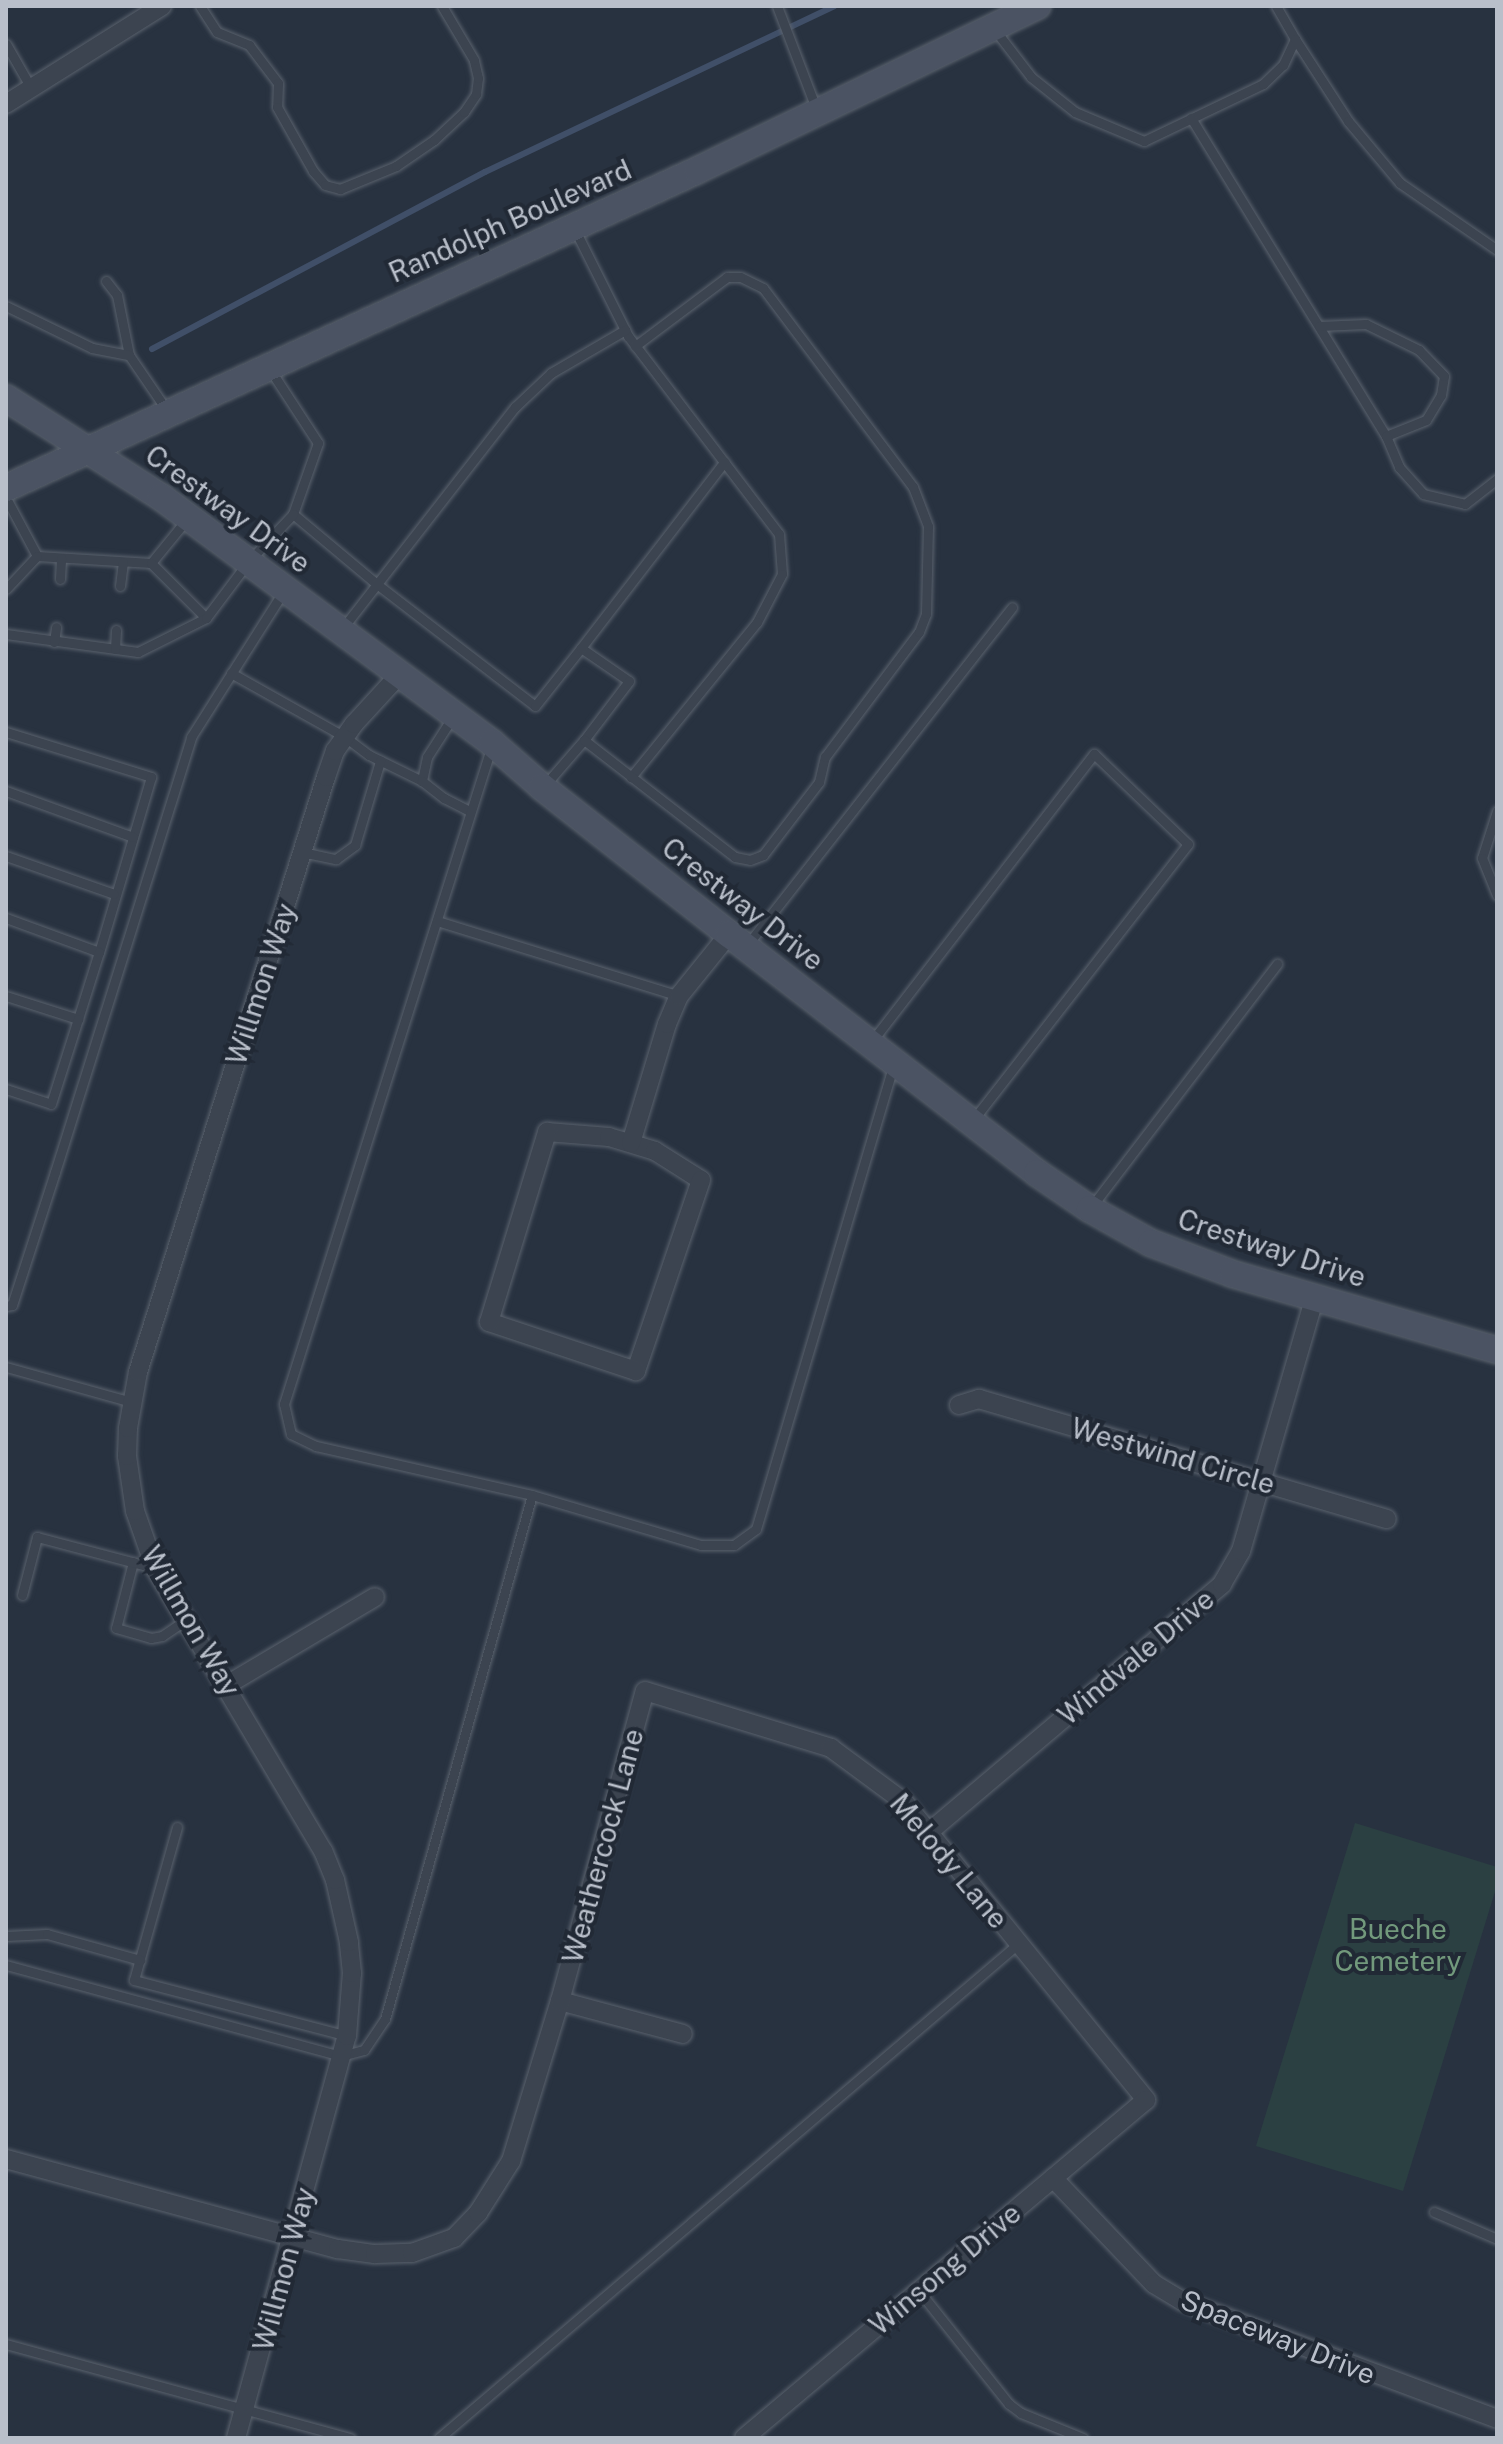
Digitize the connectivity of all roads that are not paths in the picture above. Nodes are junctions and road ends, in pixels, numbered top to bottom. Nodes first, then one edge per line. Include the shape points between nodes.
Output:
1 (162, 6) edge
2 (200, 6) edge
3 (442, 6) edge
4 (1037, 6) edge
5 (1276, 6) edge
6 (778, 9) edge
7 (993, 27) junction
8 (1295, 39) junction
9 (6, 44) edge
10 (31, 88) junction
11 (6, 104) edge
12 (818, 112) junction
13 (1191, 118) junction
14 (574, 227) junction
15 (1497, 250) edge
16 (106, 281) dead end
17 (6, 306) edge
18 (1319, 326) junction
19 (625, 330) junction
20 (635, 346) junction
21 (129, 355) junction
22 (268, 366) junction
23 (6, 398) edge
24 (168, 412) junction
25 (1386, 436) junction
26 (88, 448) junction
27 (724, 462) junction
28 (1497, 479) edge
29 (6, 488) edge
30 (6, 498) edge
31 (293, 514) junction
32 (189, 518) junction
33 (37, 556) junction
34 (61, 558) junction
35 (123, 562) junction
36 (248, 562) junction
37 (151, 563) junction
38 (60, 579) dead end
39 (378, 585) junction
40 (120, 586) dead end
41 (6, 589) edge
42 (285, 590) junction
43 (1012, 607) dead end
44 (206, 618) junction
45 (56, 627) dead end
46 (116, 630) dead end
47 (340, 631) junction
48 (7, 639) edge
49 (54, 642) junction
50 (581, 648) junction
51 (115, 649) junction
52 (231, 673) junction
53 (399, 675) junction
54 (454, 715) junction
55 (6, 732) edge
56 (345, 737) junction
57 (584, 740) junction
58 (492, 743) junction
59 (380, 761) junction
60 (631, 777) junction
61 (422, 781) junction
62 (542, 787) junction
63 (6, 791) edge
64 (469, 811) junction
65 (1497, 811) edge
66 (133, 837) junction
67 (302, 852) junction
68 (6, 856) edge
69 (114, 894) junction
70 (1497, 895) edge
71 (6, 918) edge
72 (437, 921) junction
73 (738, 940) junction
74 (99, 952) junction
75 (1277, 964) dead end
76 (6, 996) edge
77 (679, 996) junction
78 (78, 1019) junction
79 (871, 1043) junction
80 (895, 1061) junction
81 (6, 1089) edge
82 (972, 1122) junction
83 (631, 1143) junction
84 (1090, 1209) junction
85 (1315, 1297) junction
86 (6, 1306) edge
87 (1497, 1350) edge
88 (6, 1367) edge
89 (131, 1402) junction
90 (959, 1405) dead end
91 (1262, 1482) junction
92 (532, 1495) junction
93 (1387, 1519) dead end
94 (133, 1562) junction
95 (155, 1568) junction
96 (22, 1595) dead end
97 (375, 1597) dead end
98 (186, 1620) junction
99 (227, 1685) junction
100 (645, 1691) joint
101 (177, 1827) dead end
102 (929, 1832) junction
103 (6, 1936) edge
104 (1019, 1943) junction
105 (140, 1960) junction
106 (6, 1965) edge
107 (560, 2001) junction
108 (683, 2034) dead end
109 (347, 2036) junction
110 (341, 2056) junction
111 (1146, 2100) joint
112 (6, 2159) edge
113 (1053, 2178) junction
114 (1434, 2212) dead end
115 (292, 2239) junction
116 (1497, 2239) edge
117 (919, 2291) junction
118 (6, 2344) edge
119 (244, 2410) junction
120 (1497, 2419) edge
121 (236, 2438) edge
122 (350, 2438) edge
123 (439, 2438) edge
124 (744, 2438) edge
125 (1083, 2438) edge

1 - 10 street
2 - 3 lane via 217,32 249,45 278,83 277,107 313,171 325,185 340,189 396,166 434,140 476,94 474,60
4 - 7 main road, Randolph Boulevard
5 - 8 lane
6 - 12 lane
7 - 12 main road, Randolph Boulevard
7 - 13 lane via 1031,77 1075,112 1144,141
8 - 13 lane via 1283,65 1263,84
8 - 15 lane via 1348,121 1400,183
9 - 10 lane
10 - 11 street
12 - 14 main road, Randolph Boulevard
13 - 18 lane
14 - 19 lane
14 - 22 main road, Randolph Boulevard
16 - 21 lane via 117,295
17 - 21 lane via 92,348
18 - 25 lane
18 - 25 lane via 1366,324 1419,350 1444,376 1441,395 1426,420
19 - 20 lane
19 - 39 lane via 551,373 515,407
20 - 27 lane
20 - 60 lane via 727,277 763,288 913,487 928,526 926,614 919,632 825,757 819,782 763,855 750,860 735,857
21 - 24 lane
22 - 24 main road, Randolph Boulevard
22 - 31 lane via 318,443
23 - 26 main road, Crestway Drive
24 - 26 main road, Randolph Boulevard
25 - 28 lane via 1399,467 1423,494 1465,504
26 - 29 main road, Randolph Boulevard
26 - 32 main road, Crestway Drive
27 - 50 lane
27 - 60 lane via 779,534 782,574 757,622
30 - 33 lane
31 - 36 lane
31 - 39 lane
32 - 36 main road, Crestway Drive
32 - 37 lane
33 - 34 lane
33 - 41 lane
34 - 35 lane
34 - 38 lane
35 - 37 lane
35 - 40 lane
36 - 42 main road, Crestway Drive
36 - 44 lane
37 - 44 lane
39 - 47 lane
39 - 50 lane via 535,706
42 - 47 main road, Crestway Drive
42 - 52 lane
43 - 73 lane
44 - 51 lane via 138,652
45 - 49 lane
46 - 51 lane
47 - 53 main road, Crestway Drive
48 - 49 lane
49 - 51 lane
50 - 57 lane via 629,681
52 - 56 lane
52 - 86 lane via 191,737 12,1305
53 - 54 main road, Crestway Drive
53 - 56 street, Willmon Way
54 - 58 main road, Crestway Drive
54 - 61 lane via 427,757
55 - 66 lane via 151,777
56 - 59 lane
56 - 67 street, Willmon Way via 335,751
57 - 60 lane
57 - 62 lane
58 - 62 main road, Crestway Drive
58 - 64 lane
59 - 61 lane
59 - 67 lane via 355,845 336,859
61 - 64 lane
62 - 73 main road, Crestway Drive
63 - 66 lane
64 - 72 lane
65 - 70 lane via 1482,858
66 - 69 lane
67 - 89 street, Willmon Way
68 - 69 lane
69 - 74 lane
71 - 74 lane
72 - 77 lane
72 - 92 lane via 284,1404 291,1434 316,1446
73 - 77 street
73 - 79 main road, Crestway Drive
74 - 78 lane
75 - 84 lane
76 - 78 lane
77 - 83 street
78 - 81 lane via 51,1104
79 - 80 main road, Crestway Drive
79 - 82 lane via 1094,754 1188,844
80 - 82 main road, Crestway Drive
80 - 92 lane via 756,1529 734,1545 701,1545
82 - 84 main road, Crestway Drive
83 - 83 street via 655,1151 701,1180 636,1371 489,1322 547,1132
84 - 85 main road, Crestway Drive via 1151,1243
85 - 87 main road, Crestway Drive
85 - 91 street, Windvale Drive
88 - 89 lane
89 - 95 street, Willmon Way via 129,1484
90 - 91 street, Westwind Circle via 979,1399
91 - 93 street, Westwind Circle
91 - 102 street, Windvale Drive via 1241,1551 1222,1584
92 - 110 lane via 385,2019 364,2050
94 - 95 lane
94 - 96 lane via 37,1537
94 - 98 lane via 116,1628 151,1638
95 - 98 street, Willmon Way
97 - 99 street
98 - 99 street, Willmon Way
99 - 109 street, Willmon Way via 335,1880 349,1942
100 - 102 street, Melody Lane via 831,1748 880,1781
100 - 107 street, Weathercock Lane
101 - 105 lane
102 - 104 street, Melody Lane
103 - 105 lane via 47,1934
104 - 111 street, Melody Lane
104 - 123 lane
105 - 109 lane via 134,1980
106 - 110 lane
107 - 108 street, Weathercock Lane
107 - 115 street, Weathercock Lane via 511,2161 478,2213 454,2238 412,2253 375,2254
109 - 110 street, Willmon Way
110 - 115 street, Willmon Way
111 - 113 street, Winsong Drive
112 - 115 street, Weathercock Lane
113 - 117 street, Winsong Drive
113 - 120 street, Spaceway Drive via 1154,2284 1182,2301
114 - 116 lane
115 - 119 street, Willmon Way
117 - 124 street, Winsong Drive
117 - 125 lane via 1009,2404
118 - 119 lane
119 - 121 street, Willmon Way
119 - 122 lane

